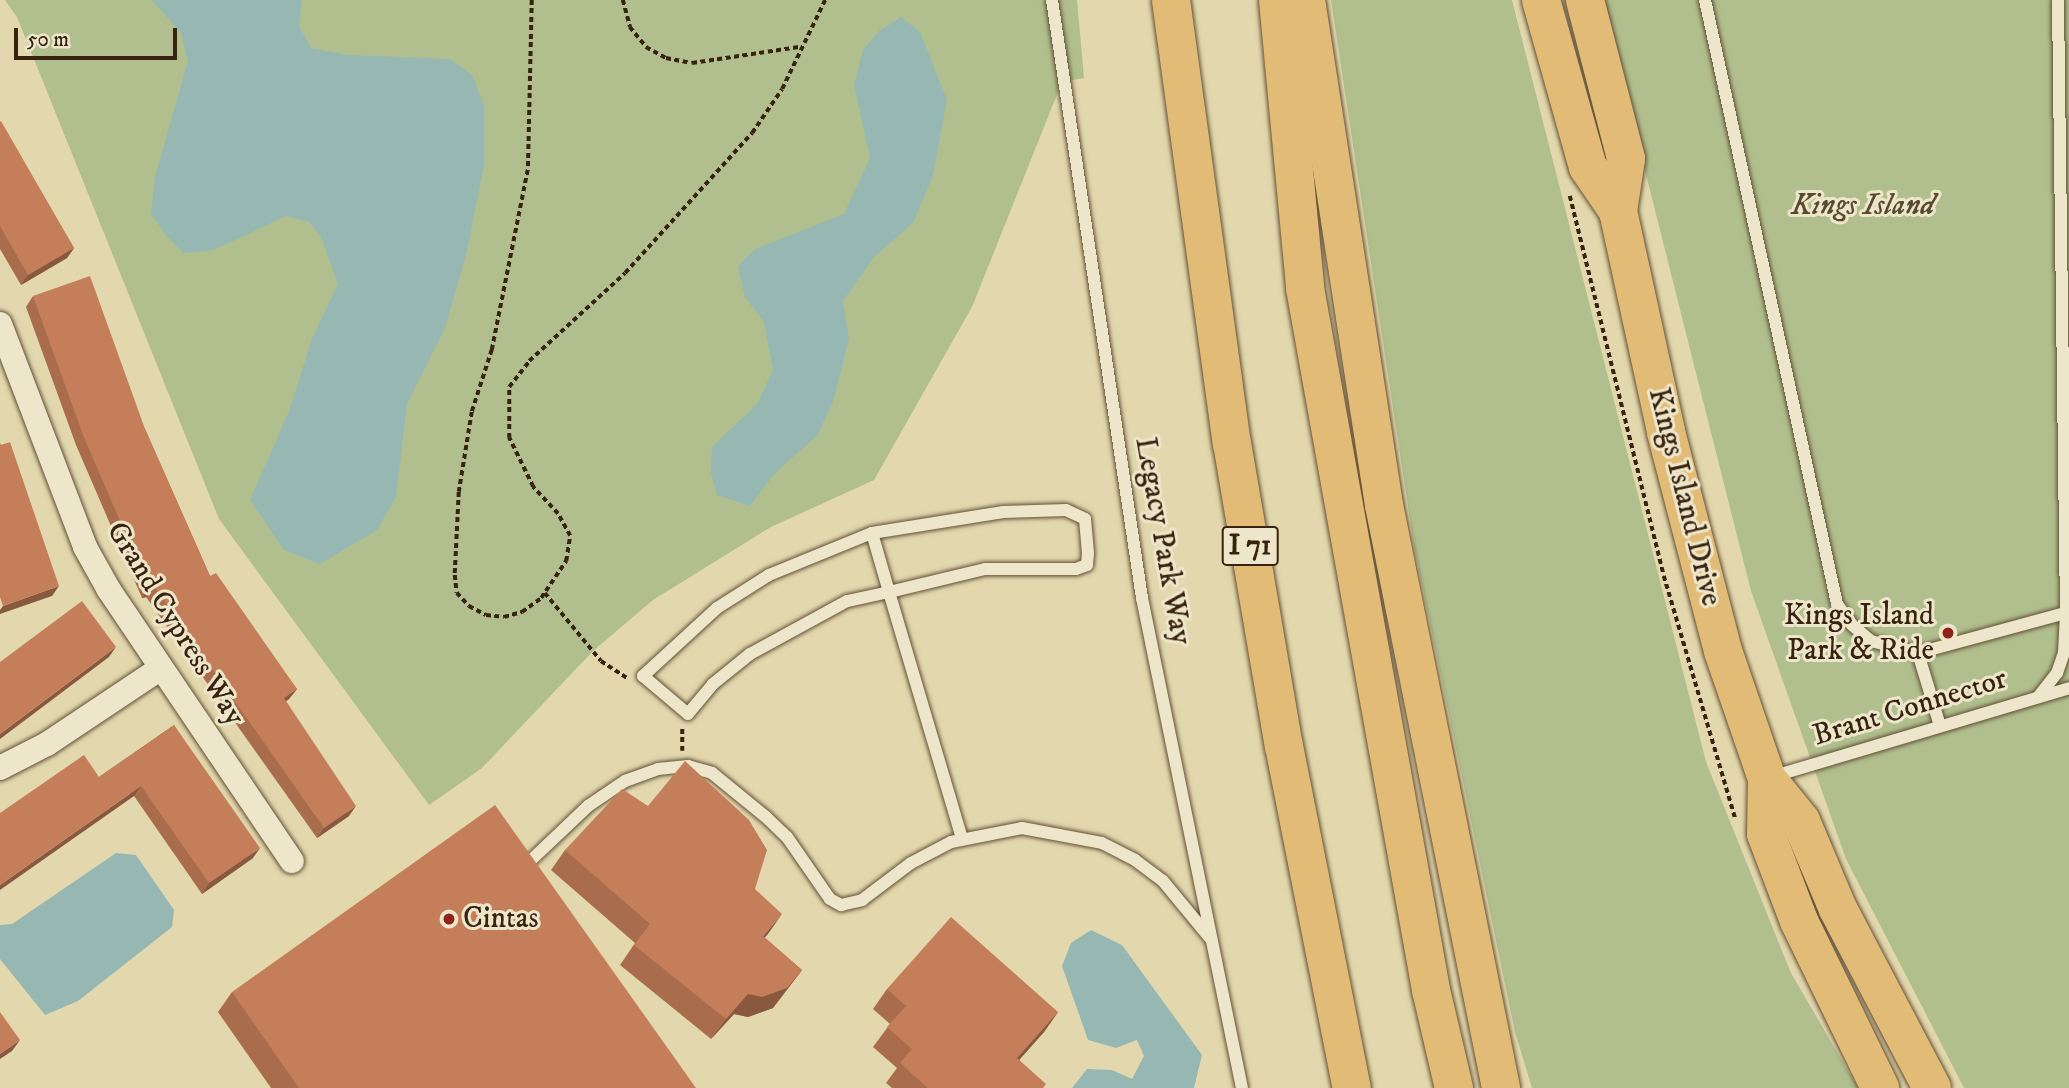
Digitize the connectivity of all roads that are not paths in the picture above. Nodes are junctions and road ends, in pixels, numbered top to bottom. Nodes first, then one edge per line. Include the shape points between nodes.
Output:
1 (1052, 0) edge
2 (1171, 0) edge
3 (1278, 0) edge
4 (1306, 0) edge
5 (1541, 0) edge
6 (1585, 0) edge
7 (1705, 0) edge
8 (2058, 0) edge
9 (1618, 211) junction
10 (0, 324) edge
11 (872, 533) junction
12 (889, 592) junction
13 (2067, 613) edge
14 (1918, 653) junction
15 (161, 668) junction
16 (2069, 688) edge
17 (2039, 696) junction
18 (1940, 726) junction
19 (0, 768) edge
20 (1767, 779) junction
21 (962, 839) junction
22 (292, 861) dead end
23 (528, 863) edge
24 (1213, 941) junction
25 (1487, 1034) junction
26 (1242, 1088) edge
27 (1352, 1088) edge
28 (1454, 1088) edge
29 (1501, 1088) edge
30 (1514, 1088) edge
31 (1880, 1088) edge
32 (1932, 1088) edge

1 - 24 lane, Legacy Park Way via 1142,597
2 - 27 main road, I 71 via 1232,443 1284,747
3 - 28 main road via 1306,288 1431,990
4 - 25 main road via 1384,505
5 - 9 main road, Kings Island Drive via 1588,167
6 - 9 main road, Kings Island Drive via 1626,159
7 - 14 lane via 1837,604 1871,641
8 - 13 lane
9 - 20 main road, Kings Island Drive via 1666,432 1716,625
10 - 15 street, Grand Cypress Way via 85,547
11 - 12 lane
11 - 12 lane via 1003,512 1066,510 1085,519 1087,565 1076,569 985,569
11 - 12 lane via 769,575 709,615 643,676 688,715 713,684 797,625 848,601
12 - 21 lane
13 - 14 lane
13 - 17 lane via 2064,653 2057,673
14 - 18 lane
15 - 19 street via 47,744
15 - 22 street, Grand Cypress Way
16 - 17 lane, Brant Connector
17 - 18 lane, Brant Connector
18 - 20 lane, Brant Connector
20 - 31 main road, Kings Island Drive via 1766,834 1799,921
20 - 32 main road, Kings Island Drive via 1801,821 1838,909
21 - 23 lane via 911,863 862,900 842,905 830,899 787,837 766,817 712,773 688,766 658,769 625,781 588,806
21 - 24 lane via 1022,828 1101,843 1163,881
24 - 26 lane, Legacy Park Way
25 - 29 main road
25 - 30 main road

